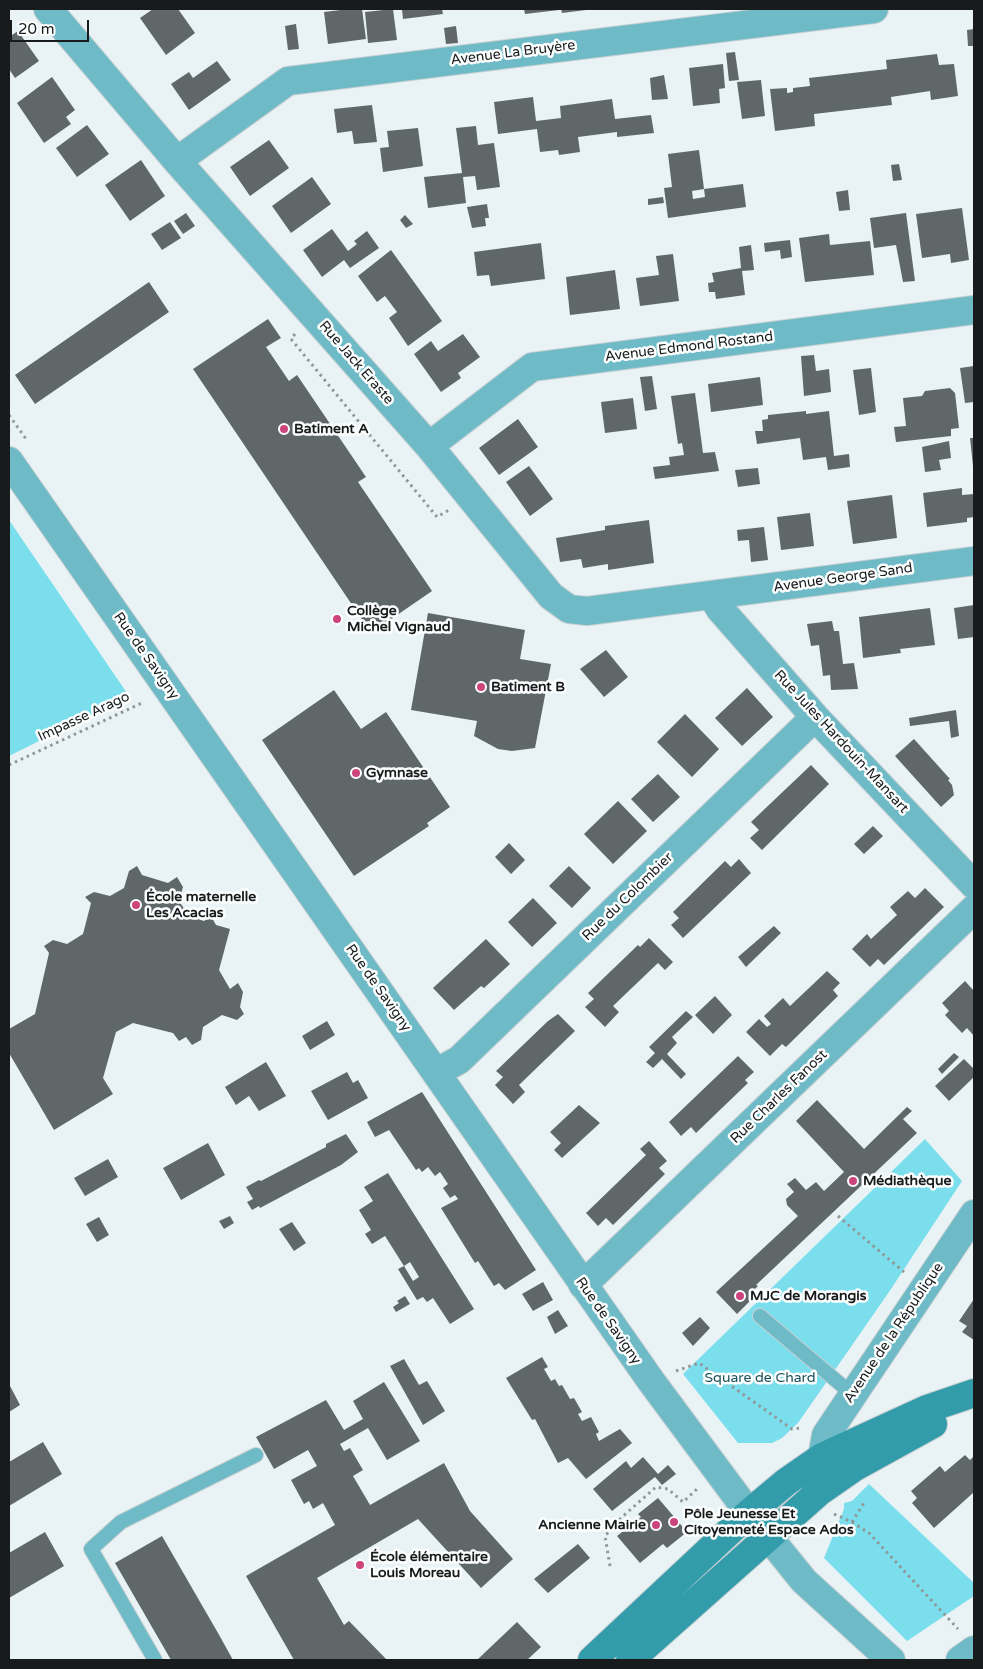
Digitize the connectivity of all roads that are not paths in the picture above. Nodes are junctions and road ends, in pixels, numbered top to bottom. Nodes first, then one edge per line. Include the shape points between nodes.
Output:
1 (48, 9) edge
2 (874, 9) edge
3 (177, 161) junction
4 (974, 310) edge
5 (428, 446) junction
6 (9, 461) edge
7 (974, 561) edge
8 (712, 596) junction
9 (815, 717) junction
10 (974, 885) edge
11 (974, 910) edge
12 (437, 1072) junction
13 (974, 1214) edge
14 (583, 1285) junction
15 (760, 1316) dead end
16 (974, 1393) edge
17 (852, 1394) junction
18 (974, 1406) edge
19 (824, 1446) junction
20 (256, 1456) dead end
21 (749, 1513) junction
22 (768, 1538) junction
23 (889, 1659) edge
24 (155, 1660) edge
25 (592, 1660) edge
26 (630, 1660) edge

1 - 3 street, Rue Jack Eraste
2 - 3 street, Avenue La Bruyère via 288,81
3 - 5 street, Rue Jack Eraste
4 - 5 street, Avenue Edmond Rostand via 532,367
5 - 8 street, Rue Jack Eraste via 551,596 569,609 587,611
6 - 12 street, Rue de Savigny
7 - 8 street, Avenue George Sand
8 - 9 street, Rue Jules Hardouin-Mansart
9 - 10 street, Rue Jules Hardouin-Mansart
9 - 12 street, Rue du Colombier via 459,1060
11 - 14 street, Rue Charles Fanost
12 - 14 street, Rue de Savigny
13 - 17 street, Avenue de la République
14 - 21 street, Rue de Savigny
15 - 17 lane
16 - 19 main road
17 - 19 street, Avenue de la République
18 - 22 main road via 905,1438 855,1467 819,1492
19 - 21 main road
20 - 24 lane via 121,1522 90,1549
21 - 22 street, Rue de Savigny
21 - 25 main road
22 - 23 street via 804,1580
22 - 26 main road

